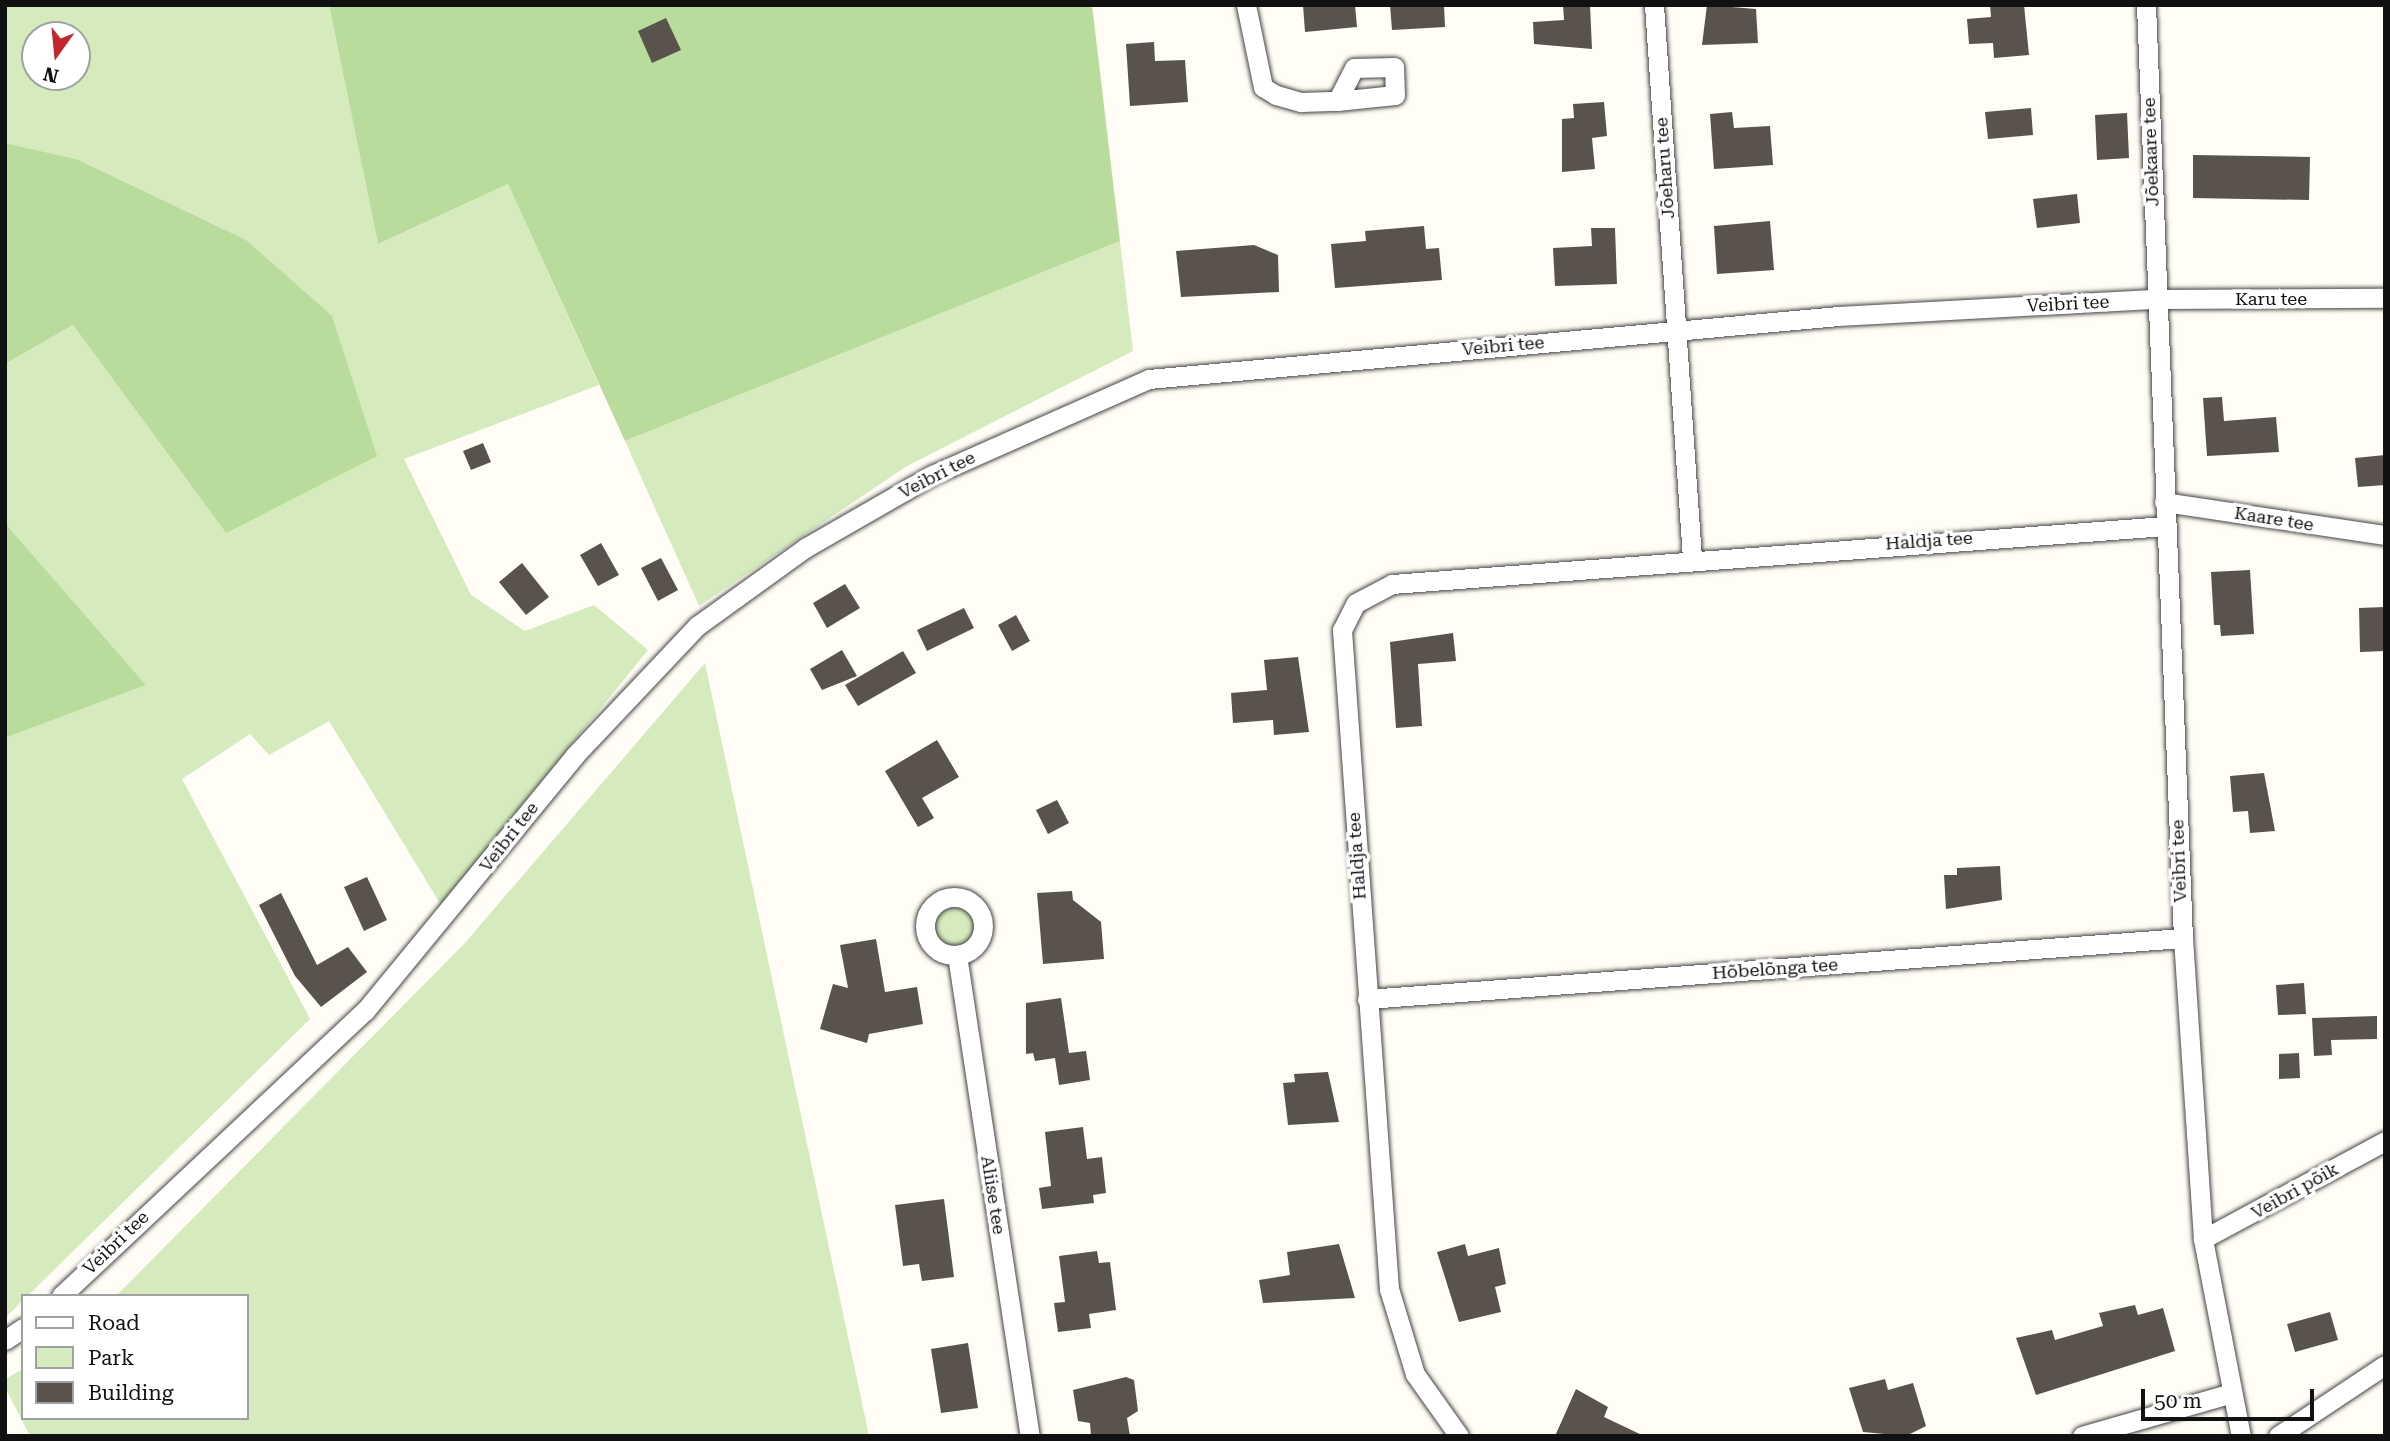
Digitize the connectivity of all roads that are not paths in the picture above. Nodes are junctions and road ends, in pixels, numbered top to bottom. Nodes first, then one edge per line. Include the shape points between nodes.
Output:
1 (1246, 5) edge
2 (1654, 5) edge
3 (2146, 5) edge
4 (1337, 101) dead end
5 (2385, 298) edge
6 (2157, 299) junction
7 (1676, 331) junction
8 (2164, 502) junction
9 (2165, 526) junction
10 (2385, 535) edge
11 (1692, 558) junction
12 (2183, 939) junction
13 (957, 955) dead end
14 (1367, 999) junction
15 (2385, 1141) edge
16 (2203, 1239) junction
17 (63, 1294) edge
18 (21, 1329) edge
19 (5, 1340) edge
20 (2385, 1365) edge
21 (2232, 1393) junction
22 (1030, 1436) edge
23 (1459, 1436) edge
24 (2082, 1436) edge
25 (2241, 1436) edge
26 (2278, 1436) edge

1 - 4 street via 1263,87 1301,102
2 - 7 street, Jõeharu tee
3 - 6 street, Jõekaare tee
5 - 6 street, Karu tee
6 - 7 street, Veibri tee
6 - 8 street, Veibri tee
7 - 11 street
7 - 17 street, Veibri tee via 1149,379 932,475 805,548 697,626 640,682 410,964
8 - 9 street, Veibri tee
8 - 10 street, Kaare tee
9 - 11 street, Haldja tee
9 - 12 street, Veibri tee
11 - 14 street, Haldja tee via 1392,584 1365,595 1347,615 1342,630
12 - 14 street, Hõbelõnga tee
12 - 16 street, Veibri tee
13 - 22 street, Aliise tee
14 - 23 street, Haldja tee via 1389,1289 1415,1374
15 - 16 street, Veibri põik
16 - 21 street, Veibri tee
18 - 19 street
20 - 26 street
21 - 24 street
21 - 25 street, Veibri tee

